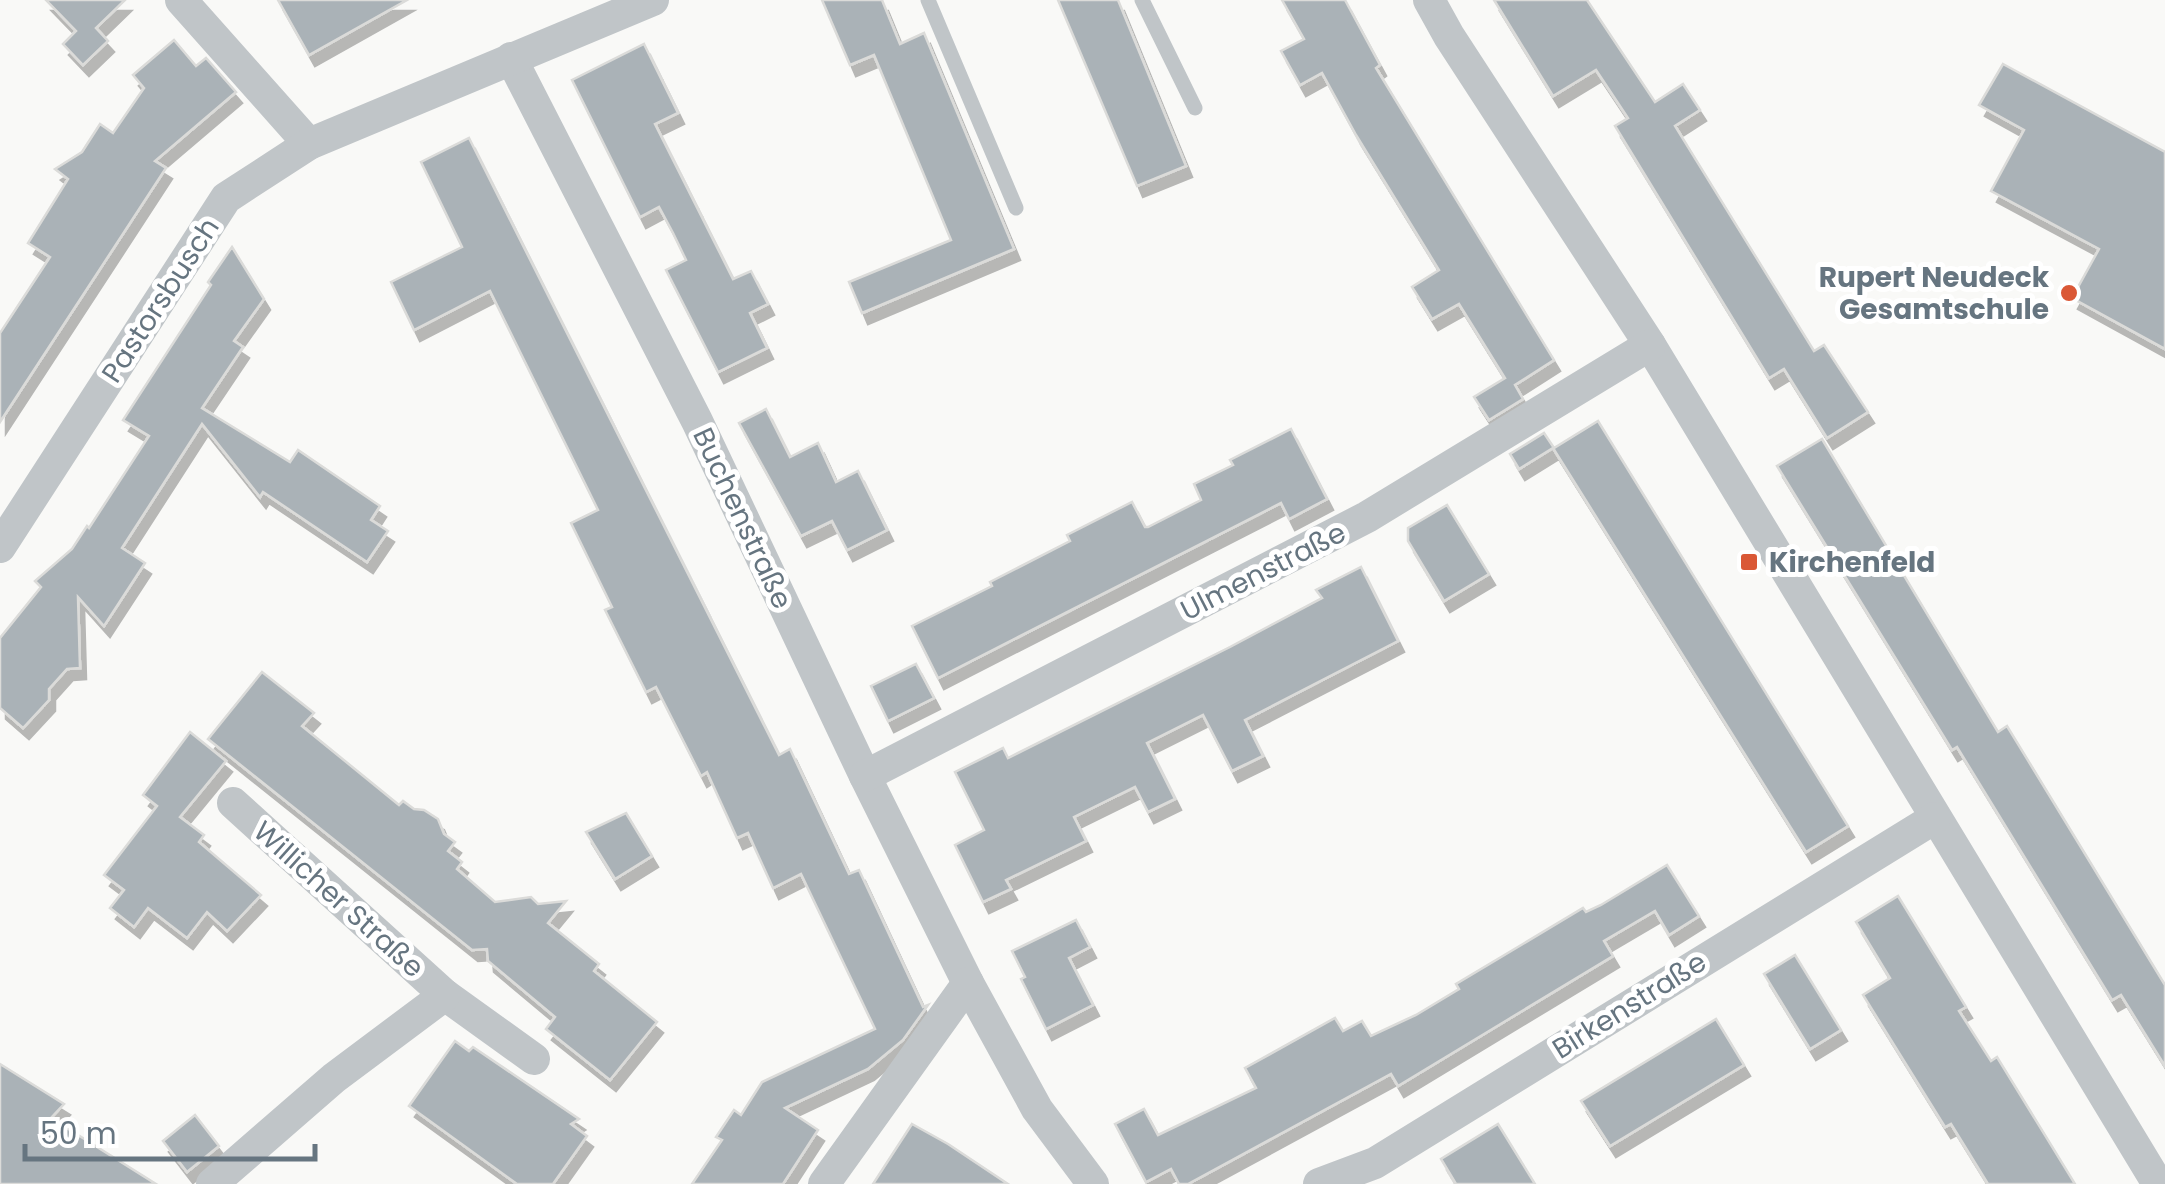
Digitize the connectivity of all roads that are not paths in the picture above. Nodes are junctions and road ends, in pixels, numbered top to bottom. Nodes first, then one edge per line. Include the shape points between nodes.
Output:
1 (181, 0) edge
2 (653, 0) edge
3 (928, 0) edge
4 (1142, 0) edge
5 (1429, 0) edge
6 (510, 58) junction
7 (1195, 108) dead end
8 (309, 144) junction
9 (1016, 208) dead end
10 (1650, 346) junction
11 (0, 547) edge
12 (865, 776) junction
13 (234, 803) dead end
14 (1935, 818) junction
15 (968, 983) junction
16 (445, 995) junction
17 (534, 1060) dead end
18 (1381, 1173) edge
19 (212, 1184) edge
20 (824, 1184) edge
21 (1093, 1184) edge
22 (1319, 1184) edge
23 (2158, 1184) edge

1 - 8 street
2 - 6 street, Pastorsbusch
3 - 9 lane
4 - 7 lane
5 - 10 street
6 - 8 street, Pastorsbusch
6 - 12 street, Buchenstraße via 697,421
8 - 11 street, Pastorsbusch via 226,198
10 - 12 street, Ulmenstraße via 1366,517
10 - 14 street
12 - 15 street, Buchenstraße
13 - 16 street, Willicher Straße
14 - 18 street, Birkenstraße
14 - 23 street
15 - 20 street
15 - 21 street, Buchenstraße via 1037,1109
16 - 17 street, Willicher Straße
16 - 19 street, Willicher Straße via 334,1078
18 - 22 street, Birkenstraße

